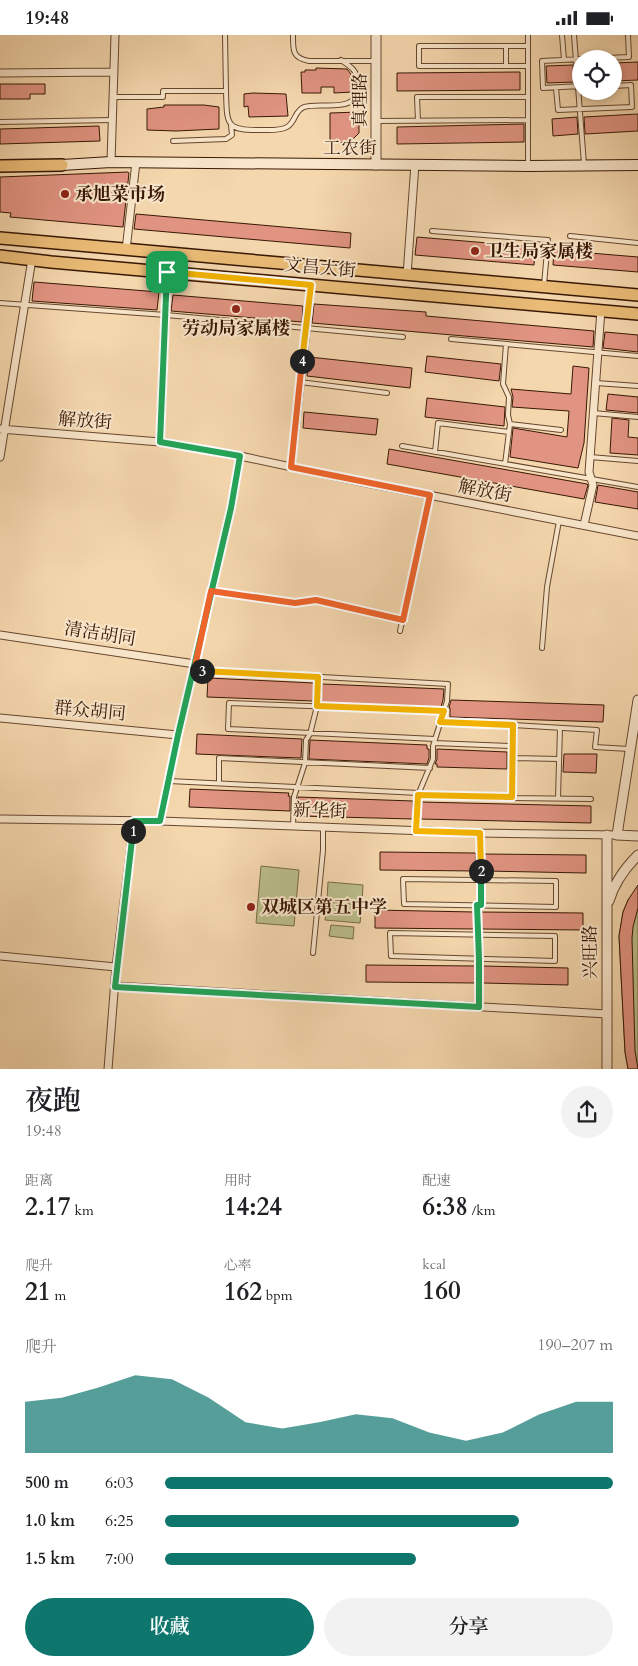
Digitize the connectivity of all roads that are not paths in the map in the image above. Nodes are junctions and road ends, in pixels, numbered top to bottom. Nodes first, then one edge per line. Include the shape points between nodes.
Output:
1 (115, 35) edge
2 (225, 35) edge
3 (293, 35) edge
4 (376, 35) edge
5 (528, 35) edge
6 (562, 35) edge
7 (574, 35) edge
8 (628, 35) edge
9 (506, 46) junction
10 (528, 46) junction
11 (577, 50) edge
12 (622, 57) edge
13 (572, 59) edge
14 (341, 60) junction
15 (564, 60) junction
16 (376, 61) junction
17 (506, 66) junction
18 (528, 66) junction
19 (114, 72) junction
20 (0, 73) edge
21 (622, 86) edge
22 (572, 87) edge
23 (556, 88) junction
24 (226, 91) junction
25 (113, 97) junction
26 (528, 97) junction
27 (581, 100) edge
28 (581, 109) junction
29 (112, 120) junction
30 (377, 121) junction
31 (418, 121) junction
32 (528, 121) junction
33 (0, 122) edge
34 (231, 125) junction
35 (173, 141) dead end
36 (111, 161) junction
37 (136, 162) junction
38 (414, 164) junction
39 (62, 165) joint
40 (376, 165) junction
41 (638, 165) edge
42 (528, 166) junction
43 (584, 166) junction
44 (0, 167) edge
45 (432, 231) dead end
46 (570, 236) dead end
47 (2, 242) edge
48 (638, 243) edge
49 (126, 250) junction
50 (0, 255) edge
51 (32, 259) junction
52 (51, 262) junction
53 (167, 272) junction
54 (406, 275) junction
55 (311, 285) junction
56 (544, 287) junction
57 (638, 295) edge
58 (0, 303) edge
59 (25, 305) junction
60 (601, 311) junction
61 (638, 314) edge
62 (166, 315) junction
63 (306, 327) junction
64 (403, 337) dead end
65 (451, 339) dead end
66 (506, 344) junction
67 (598, 352) junction
68 (638, 356) edge
69 (300, 383) junction
70 (596, 383) junction
71 (638, 386) edge
72 (386, 393) dead end
73 (593, 413) junction
74 (638, 417) edge
75 (510, 424) junction
76 (3, 430) edge
77 (561, 430) dead end
78 (509, 432) junction
79 (160, 442) junction
80 (402, 446) dead end
81 (435, 452) junction
82 (240, 456) junction
83 (0, 457) edge
84 (590, 457) junction
85 (638, 461) edge
86 (505, 464) junction
87 (291, 467) junction
88 (591, 479) junction
89 (638, 487) edge
90 (430, 495) junction
91 (559, 521) junction
92 (584, 525) junction
93 (638, 536) edge
94 (211, 591) junction
95 (403, 620) junction
96 (400, 631) dead end
97 (0, 635) edge
98 (542, 649) dead end
99 (194, 667) junction
100 (318, 677) junction
101 (317, 706) junction
102 (638, 706) edge
103 (444, 711) junction
104 (0, 718) edge
105 (440, 722) junction
106 (513, 725) junction
107 (560, 728) junction
108 (310, 734) junction
109 (178, 735) junction
110 (434, 741) junction
111 (513, 747) junction
112 (631, 749) junction
113 (513, 758) junction
114 (559, 759) junction
115 (305, 763) junction
116 (430, 767) junction
117 (169, 781) junction
118 (219, 782) junction
119 (298, 787) junction
120 (418, 794) junction
121 (512, 797) junction
122 (558, 798) junction
123 (591, 799) dead end
124 (0, 819) edge
125 (134, 821) junction
126 (160, 821) junction
127 (292, 826) junction
128 (323, 827) junction
129 (416, 831) junction
130 (480, 833) junction
131 (607, 835) junction
132 (617, 835) junction
133 (638, 836) edge
134 (638, 855) edge
135 (481, 880) junction
136 (479, 905) junction
137 (606, 911) junction
138 (478, 935) junction
139 (313, 953) dead end
140 (0, 956) edge
141 (479, 959) junction
142 (116, 967) junction
143 (115, 987) junction
144 (479, 1007) junction
145 (607, 1014) junction
146 (108, 1069) edge
147 (607, 1069) edge

1 - 19 street
2 - 24 lane
3 - 14 lane via 294,51 298,57 310,61
4 - 16 street, 真理路
5 - 10 lane
6 - 15 lane
7 - 11 lane
8 - 12 lane via 629,57
9 - 10 lane
9 - 17 lane
9 - 17 lane via 419,46 419,66
10 - 18 lane
13 - 15 lane
14 - 16 lane
14 - 34 lane via 351,66 358,78 358,93 352,101 304,107 291,124 282,129 242,131
15 - 23 lane via 542,61 543,88
16 - 30 street, 真理路
17 - 18 lane
18 - 26 lane
19 - 20 street
19 - 25 street
21 - 28 lane via 631,85 632,107
22 - 23 lane
23 - 28 lane via 558,110
24 - 25 lane via 163,91 163,97
24 - 34 lane
25 - 29 street
26 - 31 lane via 417,97
26 - 32 lane
27 - 28 lane
28 - 43 lane
29 - 33 lane
29 - 36 street
30 - 31 lane
30 - 40 street, 真理路
31 - 32 lane
32 - 42 lane
34 - 35 lane via 232,135 226,139
36 - 37 main road, 工农街
36 - 39 main road, 工农街
37 - 40 main road, 工农街
37 - 49 street
38 - 40 main road, 工农街
38 - 42 main road, 工农街
38 - 54 street
39 - 44 main road
41 - 43 main road, 工农街
42 - 43 main road, 工农街
45 - 56 lane via 548,240
46 - 48 lane
47 - 49 main road, 文昌大街
47 - 52 main road
49 - 54 main road, 文昌大街
50 - 51 main road, 文昌大街
51 - 52 main road, 文昌大街
51 - 59 street
52 - 53 main road, 文昌大街
53 - 55 main road, 文昌大街
53 - 62 street
54 - 56 main road, 文昌大街
55 - 60 main road, 文昌大街
55 - 63 street
56 - 57 main road, 文昌大街
58 - 59 lane
59 - 62 lane
59 - 76 street
60 - 61 main road, 文昌大街
60 - 67 street
62 - 63 lane
62 - 79 street
63 - 64 lane
63 - 69 street
65 - 66 lane
66 - 67 lane
66 - 75 lane via 503,384 509,397
67 - 68 lane
67 - 70 street
69 - 72 lane
69 - 87 street
70 - 71 lane
70 - 73 street
73 - 74 lane
73 - 84 street
75 - 77 lane
75 - 78 lane
76 - 79 street, 解放街
76 - 83 street
78 - 81 lane via 438,423
78 - 86 lane
79 - 82 street, 解放街
80 - 81 lane
81 - 86 lane
82 - 87 street, 解放街
82 - 94 street
84 - 85 lane
84 - 88 street
86 - 88 lane
87 - 90 street, 解放街
88 - 89 lane
88 - 92 street via 593,485
90 - 91 street, 解放街
90 - 95 lane
91 - 92 street, 解放街
91 - 98 lane via 547,587
92 - 93 street, 解放街
94 - 95 lane via 295,603 316,600
94 - 99 street
95 - 96 lane
97 - 99 street, 清洁胡同
99 - 100 lane
99 - 109 street
100 - 101 lane
100 - 103 lane via 448,683
101 - 103 lane
101 - 108 lane
101 - 108 lane via 229,703 228,729
102 - 112 street
103 - 105 lane
104 - 109 street, 群众胡同
105 - 106 lane
105 - 110 lane
106 - 107 lane
106 - 111 lane
107 - 112 lane via 597,730 595,747
107 - 114 lane
108 - 110 lane
108 - 115 lane via 306,740
109 - 117 street
110 - 111 lane
110 - 116 lane
111 - 113 lane
112 - 132 street
113 - 114 lane
113 - 121 lane
114 - 122 lane
115 - 116 lane
115 - 118 lane via 218,758
115 - 119 lane
116 - 120 lane
117 - 118 lane
117 - 126 street
118 - 119 lane
119 - 120 lane
119 - 127 lane
120 - 121 lane
120 - 129 lane
121 - 122 lane
122 - 123 lane
124 - 125 street, 新华街
125 - 126 street, 新华街
125 - 142 street
126 - 127 street, 新华街
127 - 128 street, 新华街
128 - 129 street, 新华街
128 - 139 lane
129 - 130 street, 新华街
130 - 131 street, 新华街
130 - 135 lane
131 - 132 street, 新华街
131 - 137 street, 兴旺路
132 - 133 street, 新华街
134 - 137 street via 614,887
135 - 136 lane
135 - 136 lane via 556,881 556,907
135 - 136 lane via 403,879 404,904
136 - 138 lane
137 - 145 street, 兴旺路
138 - 141 lane
138 - 141 lane via 555,936 555,961
138 - 141 lane via 390,933 391,957
140 - 142 street
141 - 144 lane
142 - 143 street
143 - 144 street
143 - 146 street
144 - 145 street
145 - 147 street, 兴旺路

